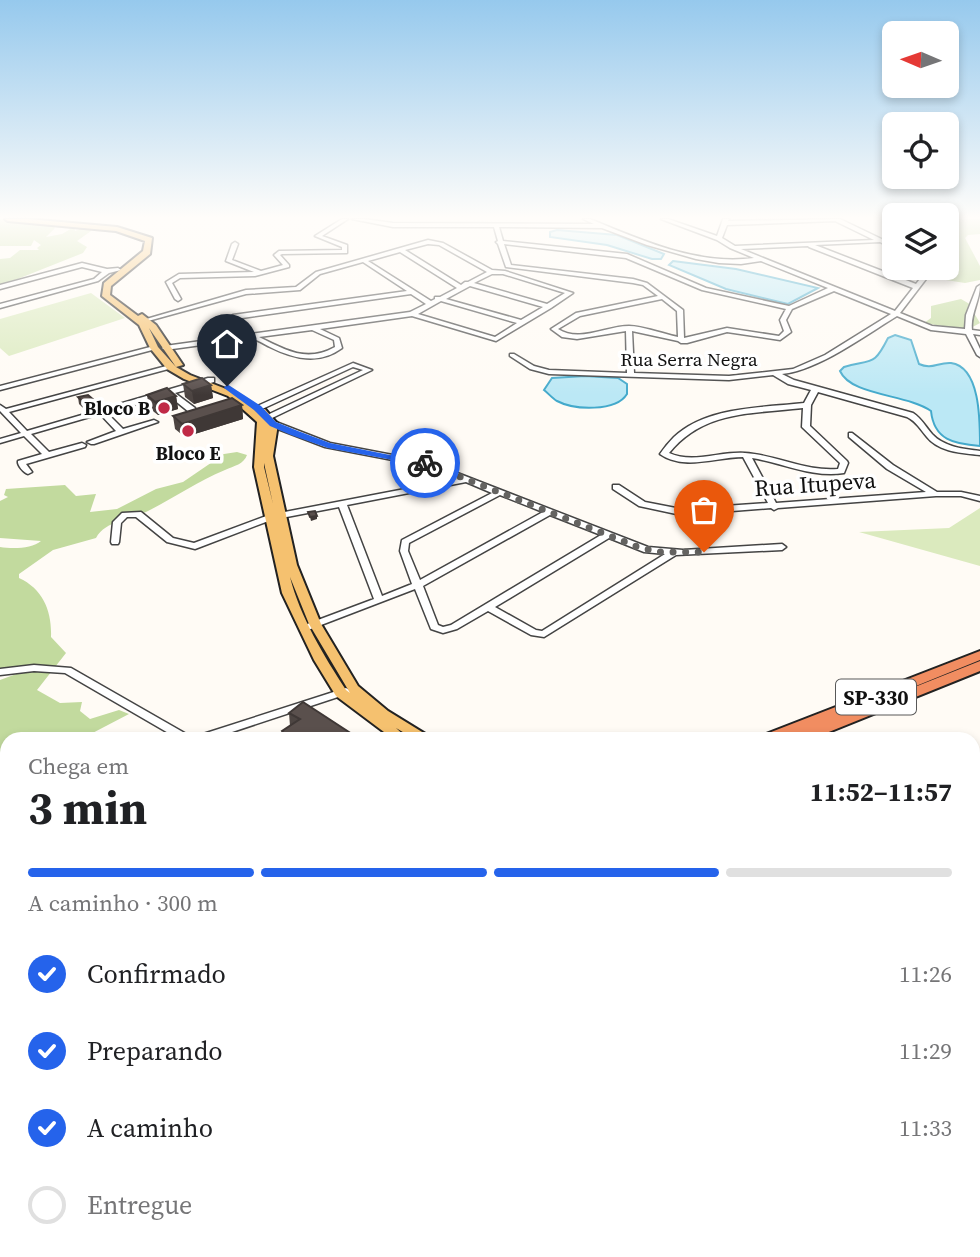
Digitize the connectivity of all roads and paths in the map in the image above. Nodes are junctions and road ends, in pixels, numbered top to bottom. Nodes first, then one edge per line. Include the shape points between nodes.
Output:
1 (35, 278) edge
2 (104, 278) edge
3 (112, 278) edge
4 (120, 278) edge
5 (177, 278) edge
6 (310, 278) edge
7 (391, 278) edge
8 (450, 278) edge
9 (478, 278) edge
10 (522, 278) edge
11 (604, 278) edge
12 (678, 278) edge
13 (808, 278) edge
14 (893, 278) edge
15 (922, 280) edge
16 (102, 284) junction
17 (463, 285) junction
18 (0, 287) edge
19 (917, 287) junction
20 (980, 287) edge
21 (834, 288) junction
22 (414, 292) junction
23 (664, 297) junction
24 (437, 298) junction
25 (178, 299) dead end
26 (429, 303) junction
27 (977, 305) edge
28 (0, 306) edge
29 (549, 307) junction
30 (790, 308) junction
31 (412, 314) junction
32 (896, 314) junction
33 (146, 320) junction
34 (523, 323) junction
35 (313, 328) junction
36 (629, 328) junction
37 (967, 332) junction
38 (980, 333) edge
39 (253, 337) junction
40 (234, 340) junction
41 (681, 341) junction
42 (159, 345) junction
43 (512, 355) dead end
44 (980, 355) edge
45 (170, 367) junction
46 (776, 374) junction
47 (631, 375) junction
48 (200, 381) junction
49 (0, 388) edge
50 (817, 388) junction
51 (169, 392) junction
52 (807, 405) junction
53 (257, 408) junction
54 (3, 409) edge
55 (192, 410) edge
56 (102, 411) junction
57 (136, 427) junction
58 (276, 428) junction
59 (158, 430) dead end
60 (121, 432) junction
61 (29, 433) junction
62 (144, 435) dead end
63 (852, 435) dead end
64 (111, 436) junction
65 (0, 441) edge
66 (86, 443) junction
67 (119, 443) dead end
68 (106, 448) dead end
69 (60, 451) junction
70 (980, 453) edge
71 (83, 454) dead end
72 (47, 455) junction
73 (746, 455) junction
74 (34, 459) junction
75 (69, 459) dead end
76 (42, 468) dead end
77 (28, 472) dead end
78 (466, 480) junction
79 (616, 486) dead end
80 (498, 493) junction
81 (936, 494) junction
82 (980, 499) edge
83 (342, 504) junction
84 (774, 507) junction
85 (550, 512) junction
86 (282, 516) junction
87 (269, 518) junction
88 (608, 535) junction
89 (115, 542) dead end
90 (782, 548) dead end
91 (674, 553) junction
92 (418, 585) junction
93 (378, 598) junction
94 (489, 607) junction
95 (310, 626) junction
96 (980, 655) edge
97 (980, 666) edge
98 (0, 672) edge
99 (347, 691) junction
100 (174, 732) edge
101 (222, 732) edge
102 (393, 732) edge
103 (412, 732) edge
104 (787, 732) edge
105 (816, 732) edge

1 - 18 street
2 - 16 street
3 - 16 main road
4 - 33 main road via 112,290
5 - 25 street via 170,282
6 - 33 street via 298,289 254,290
7 - 22 street
8 - 17 street
9 - 17 street
10 - 29 street via 570,292
11 - 23 street via 633,281
12 - 30 street via 704,289
13 - 21 street
14 - 19 street
15 - 19 street
16 - 28 street
16 - 42 main road via 110,299 143,324
17 - 24 street
17 - 29 street
19 - 32 street
20 - 27 street
21 - 30 street
21 - 32 street
22 - 26 street
22 - 40 street via 233,317 228,321
23 - 36 street via 578,314 554,330 577,337
23 - 41 street via 682,313
24 - 26 street
24 - 34 street
26 - 31 street
27 - 37 street via 966,324
29 - 34 street
30 - 41 street via 783,320 788,332 780,338 727,330
31 - 34 street via 492,339
31 - 35 street
32 - 37 street via 937,330
32 - 46 street, Rua Serra Negra via 807,367
33 - 42 main road
35 - 39 street
35 - 39 street via 337,339 339,348 304,359
36 - 41 street
36 - 47 street
37 - 38 street
37 - 44 street
39 - 40 street
40 - 42 street
42 - 45 main road
42 - 48 main road
42 - 49 street
43 - 47 street, Rua Serra Negra via 549,372
45 - 48 main road
45 - 54 street
46 - 47 street, Rua Serra Negra
46 - 50 street
48 - 51 street
48 - 53 main road via 238,392
48 - 58 main road via 219,388
50 - 52 street
50 - 70 street via 910,415 919,419 936,441
51 - 55 street
51 - 56 street
52 - 73 street via 806,427 844,468 830,472
52 - 73 street via 711,418 695,424 664,454 680,460
53 - 58 main road
53 - 58 street via 353,365 369,370
54 - 61 street
56 - 60 street
56 - 61 street
57 - 59 street via 151,422
57 - 60 street
57 - 62 street
58 - 78 street via 328,445 426,464
58 - 86 main road via 268,456
58 - 87 main road via 259,467
60 - 64 street
61 - 65 street
61 - 72 street
63 - 81 street via 890,467
64 - 66 street
64 - 67 street
66 - 68 street
66 - 69 street
66 - 71 street
69 - 72 street
69 - 75 street
72 - 74 street
73 - 84 street
74 - 76 street
74 - 77 street via 21,463
78 - 80 street
78 - 83 street
79 - 84 street, Rua Itupeva via 642,503 667,511
80 - 85 street
80 - 92 street via 405,542 404,551
81 - 82 street, Rua Itupeva
81 - 84 street, Rua Itupeva
83 - 86 street
83 - 93 street
85 - 88 street
85 - 92 street
86 - 87 street
86 - 95 main road
87 - 89 street via 195,546 170,540 138,514 125,515 117,522
87 - 95 main road via 288,593
88 - 91 street via 647,550
88 - 94 street
90 - 91 street
91 - 94 street via 544,634 534,633
92 - 93 street
92 - 94 street via 438,629 454,628
93 - 95 street
95 - 99 main road
96 - 104 highway, SP-330
97 - 105 highway, SP-330
98 - 100 street via 67,670
99 - 101 street
99 - 102 main road
99 - 103 main road

